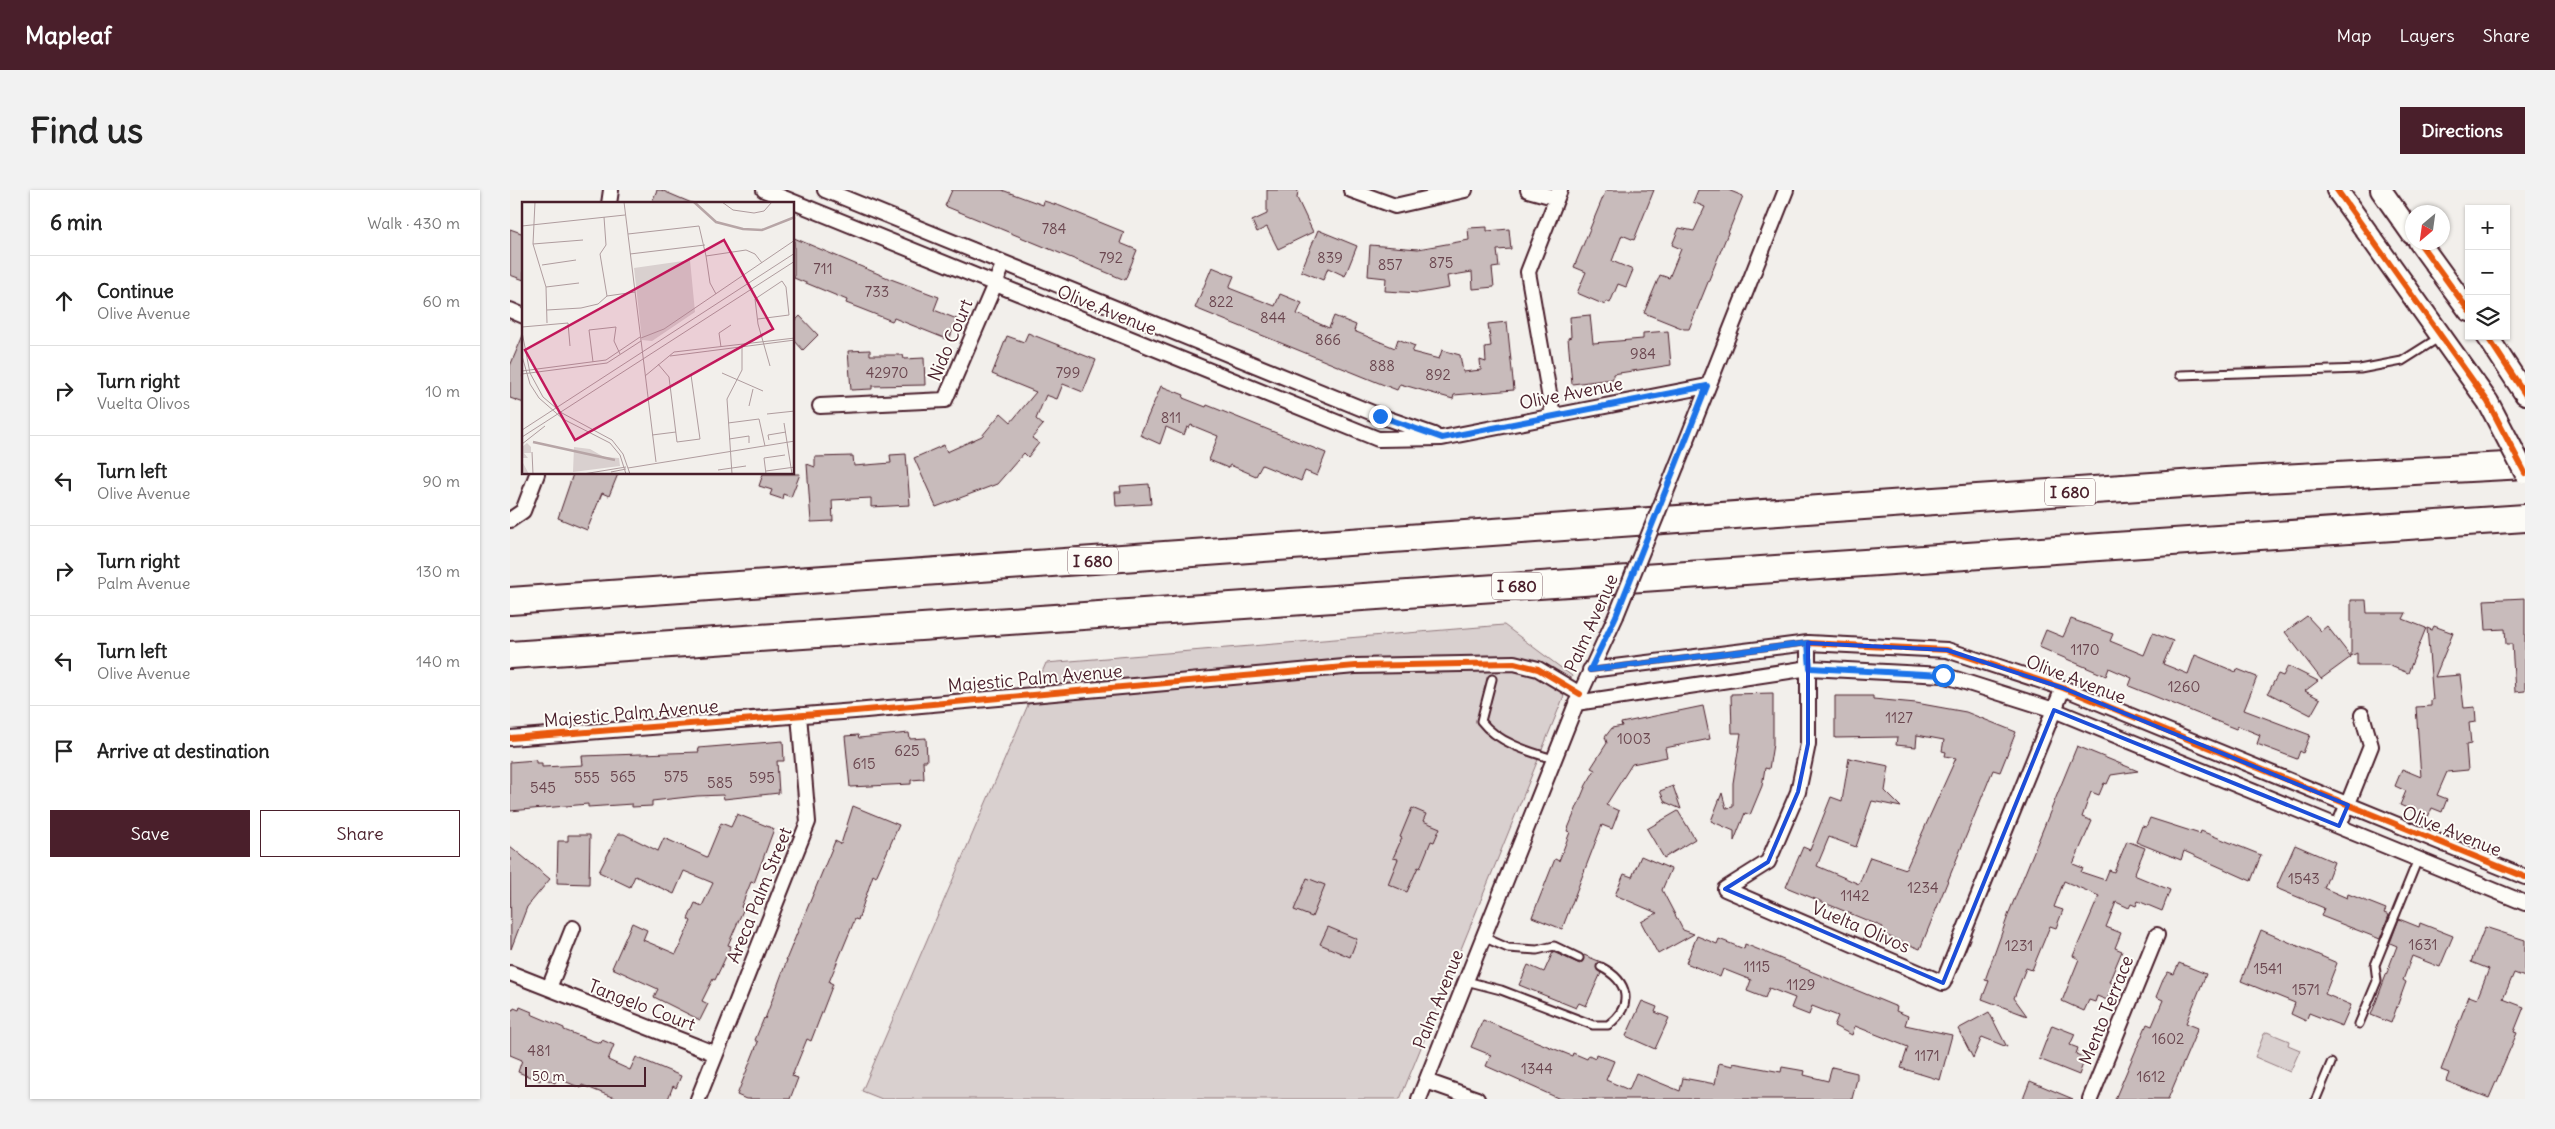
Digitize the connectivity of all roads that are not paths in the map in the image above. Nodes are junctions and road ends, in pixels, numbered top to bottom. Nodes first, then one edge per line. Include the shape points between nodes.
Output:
1 (764, 190) edge
2 (828, 190) edge
3 (1352, 190) edge
4 (1465, 190) edge
5 (1528, 190) edge
6 (1786, 190) edge
7 (2337, 190) edge
8 (2381, 190) edge
9 (1559, 194) edge
10 (794, 202) edge
11 (795, 203) edge
12 (821, 213) junction
13 (2405, 224) edge
14 (2425, 250) edge
15 (1004, 263) junction
16 (995, 285) junction
17 (2465, 305) edge
18 (510, 310) edge
19 (522, 315) edge
20 (2442, 335) junction
21 (2490, 340) edge
22 (2180, 375) dead end
23 (1707, 386) junction
24 (2525, 394) edge
25 (820, 406) dead end
26 (1553, 416) junction
27 (1442, 438) junction
28 (2525, 446) edge
29 (2525, 465) edge
30 (2465, 470) junction
31 (2525, 473) edge
32 (537, 475) edge
33 (2525, 518) edge
34 (510, 520) edge
35 (510, 601) edge
36 (1808, 643) junction
37 (510, 655) edge
38 (1810, 668) junction
39 (1590, 670) junction
40 (1492, 680) dead end
41 (2063, 688) junction
42 (1578, 699) junction
43 (2054, 710) junction
44 (799, 715) junction
45 (2362, 715) dead end
46 (510, 738) edge
47 (1554, 759) junction
48 (2348, 805) junction
49 (2339, 826) junction
50 (2418, 859) junction
51 (2525, 877) edge
52 (2525, 903) edge
53 (573, 928) dead end
54 (2157, 936) dead end
55 (1483, 937) junction
56 (1579, 958) dead end
57 (1601, 967) dead end
58 (510, 973) edge
59 (1466, 981) junction
60 (549, 988) junction
61 (2359, 1024) dead end
62 (716, 1054) junction
63 (2331, 1063) dead end
64 (1426, 1081) junction
65 (698, 1099) edge
66 (1419, 1099) edge
67 (1477, 1099) edge
68 (2090, 1099) edge
69 (2316, 1099) edge

1 - 10 street, Olive Avenue
2 - 12 street
2 - 15 street, Olive Avenue
3 - 4 street via 1396,206
5 - 9 street
6 - 23 street, Palm Avenue
7 - 20 main road
8 - 13 main road
9 - 26 street via 1528,272
11 - 12 street, Olive Avenue
12 - 16 street, Olive Avenue
14 - 17 main road
15 - 16 street, Nido Court
15 - 27 street, Olive Avenue via 1380,416
16 - 25 street, Nido Court via 945,400
16 - 27 street, Olive Avenue via 1378,439
18 - 19 street
20 - 22 lane via 2402,361 2360,369
20 - 31 main road, bridge via 2488,402
21 - 24 main road
23 - 26 street, Olive Avenue
23 - 39 street, Palm Avenue, bridge via 1616,616
26 - 27 street, Olive Avenue
28 - 30 highway
29 - 30 highway, I 680
30 - 35 highway, I 680 via 2226,481
32 - 34 street via 523,511
33 - 37 highway, I 680
36 - 38 street, Vuelta Olivos
36 - 39 street, Olive Avenue
36 - 41 street, Olive Avenue via 1947,650
38 - 42 street, Olive Avenue
38 - 43 street, Olive Avenue via 1943,675
38 - 43 street, Vuelta Olivos via 1808,744 1798,792 1768,862 1725,889 1943,984
39 - 42 street, Palm Avenue
40 - 47 lane via 1481,721 1488,731 1533,753
41 - 43 street, Vuelta Olivos
41 - 48 street, Olive Avenue
42 - 44 street, Majestic Palm Avenue via 1559,681 1538,669 1514,663 1355,666
42 - 47 street, Palm Avenue
43 - 49 street, Olive Avenue
44 - 46 street, Majestic Palm Avenue
44 - 62 street, Areca Palm Street via 808,822
45 - 48 street via 2371,746
47 - 55 street, Palm Avenue
48 - 49 street
48 - 51 street, Olive Avenue
49 - 50 street, Olive Avenue
50 - 52 street, Olive Avenue
50 - 61 lane via 2375,965 2377,981
53 - 60 street
54 - 68 street, Mento Terrace
55 - 56 lane via 1508,948 1537,950 1554,946
55 - 59 street, Palm Avenue
57 - 59 lane via 1614,974 1625,990 1621,1011 1608,1025 1593,1024 1501,990
58 - 60 street, Tangelo Court
59 - 64 street, Palm Avenue
60 - 62 street, Tangelo Court
62 - 65 street
63 - 69 lane
64 - 66 street, Palm Avenue
64 - 67 street

